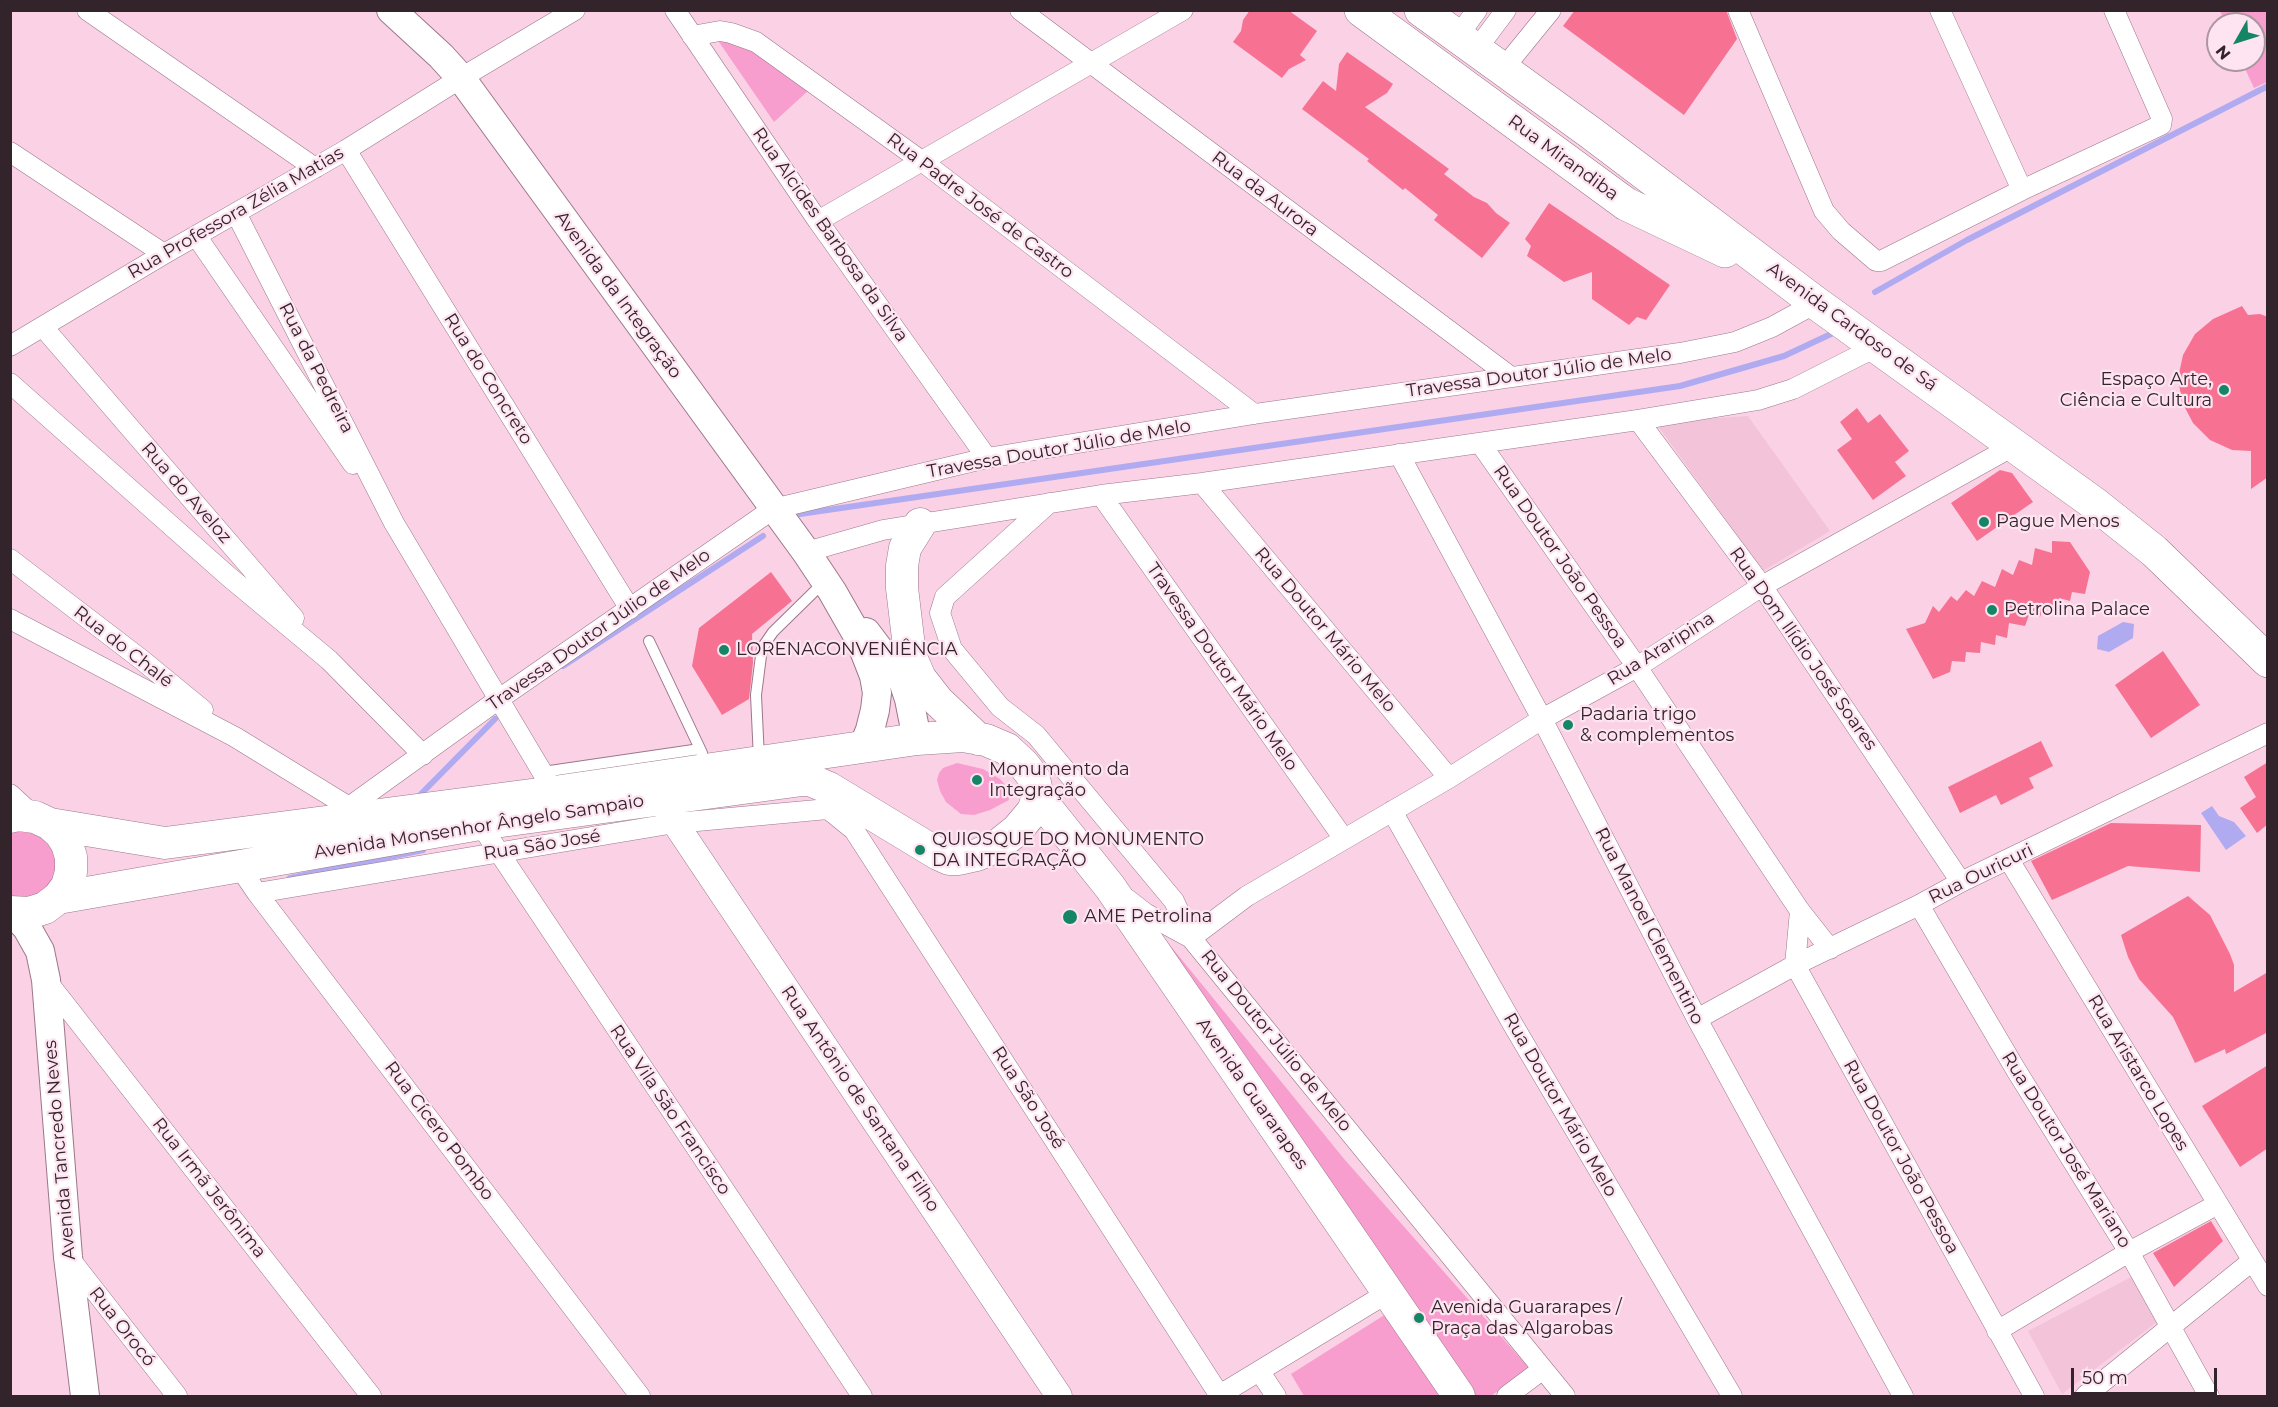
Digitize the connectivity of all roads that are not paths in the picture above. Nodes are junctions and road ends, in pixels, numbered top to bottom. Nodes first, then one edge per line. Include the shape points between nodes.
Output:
1 (87, 10) edge
2 (391, 10) edge
3 (575, 10) edge
4 (675, 10) edge
5 (1020, 10) edge
6 (1183, 10) edge
7 (1361, 10) edge
8 (1421, 10) edge
9 (1477, 10) edge
10 (1506, 10) edge
11 (1551, 10) edge
12 (1738, 10) edge
13 (1940, 10) edge
14 (2114, 10) edge
15 (692, 36) junction
16 (1467, 44) junction
17 (1090, 63) junction
18 (1503, 69) junction
19 (461, 78) junction
20 (346, 150) junction
21 (10, 152) edge
22 (923, 162) junction
23 (315, 168) junction
24 (2022, 190) junction
25 (236, 213) junction
26 (818, 221) junction
27 (197, 237) junction
28 (164, 254) junction
29 (1782, 276) junction
30 (1816, 303) junction
31 (294, 324) junction
32 (43, 327) junction
33 (15, 338) edge
34 (267, 339) junction
35 (1878, 346) junction
36 (1511, 377) junction
37 (10, 383) edge
38 (1254, 414) junction
39 (1638, 420) junction
40 (1480, 443) junction
41 (2015, 445) junction
42 (1399, 454) junction
43 (987, 458) junction
44 (1202, 483) junction
45 (1101, 495) junction
46 (1049, 503) junction
47 (773, 509) junction
48 (211, 522) junction
49 (394, 523) junction
50 (920, 524) junction
51 (189, 542) junction
52 (806, 552) junction
53 (10, 559) edge
54 (828, 586) junction
55 (1762, 586) junction
56 (630, 609) junction
57 (10, 619) edge
58 (649, 641) dead end
59 (329, 660) junction
60 (2268, 661) edge
61 (1637, 667) junction
62 (499, 699) junction
63 (1542, 719) junction
64 (2268, 733) edge
65 (235, 736) junction
66 (917, 739) junction
67 (978, 739) junction
68 (863, 747) junction
69 (423, 755) junction
70 (705, 759) junction
71 (759, 762) junction
72 (1449, 777) junction
73 (548, 782) junction
74 (10, 794) edge
75 (1038, 797) junction
76 (828, 798) junction
77 (669, 811) junction
78 (1392, 811) junction
79 (354, 812) junction
80 (32, 819) edge
81 (480, 824) junction
82 (1344, 839) junction
83 (497, 852) junction
84 (2008, 860) junction
85 (238, 865) junction
86 (1961, 882) junction
87 (1110, 888) junction
88 (257, 893) junction
89 (58, 898) junction
90 (1919, 905) junction
91 (1800, 911) junction
92 (11, 912) edge
93 (1191, 938) junction
94 (1830, 949) junction
95 (1795, 966) junction
96 (46, 980) junction
97 (1697, 1019) junction
98 (2218, 1204) junction
99 (2129, 1252) junction
100 (68, 1257) junction
101 (2252, 1261) junction
102 (2268, 1286) edge
103 (1389, 1292) junction
104 (2172, 1327) junction
105 (1997, 1331) junction
106 (1543, 1369) junction
107 (1260, 1372) junction
108 (856, 1395) edge
109 (85, 1396) edge
110 (177, 1396) edge
111 (371, 1396) edge
112 (640, 1396) edge
113 (1059, 1396) edge
114 (1219, 1396) edge
115 (1276, 1396) edge
116 (1459, 1396) edge
117 (1507, 1396) edge
118 (1565, 1396) edge
119 (1732, 1396) edge
120 (1903, 1396) edge
121 (2034, 1396) edge
122 (2085, 1396) edge
123 (2210, 1396) edge

1 - 23 street
2 - 19 main road, Avenida da Integração
3 - 19 street, Rua Professora Zélia Matias
4 - 15 street, Rua Alcides Barbosa da Silva
5 - 17 street, Rua da Aurora
6 - 17 street
7 - 29 highway, Rua Mirandiba via 1626,204
8 - 16 highway, Avenida Cardoso de Sá
9 - 16 street
10 - 16 street
11 - 18 street
12 - 24 street via 1824,211 1836,227 1876,261
13 - 24 street
14 - 24 street via 2162,123
15 - 22 street, Rua Padre José de Castro via 720,31 756,42
15 - 26 street, Rua Alcides Barbosa da Silva
16 - 18 highway, Avenida Cardoso de Sá
17 - 22 street
17 - 36 street, Rua da Aurora
18 - 29 highway, Avenida Cardoso de Sá
19 - 20 street, Rua Professora Zélia Matias
19 - 47 main road, Avenida da Integração
20 - 23 street, Rua Professora Zélia Matias
20 - 56 street, Rua do Concreto
21 - 28 street
22 - 26 street
22 - 38 street, Rua Padre José de Castro
23 - 25 street, Rua Professora Zélia Matias
25 - 27 street, Rua Professora Zélia Matias
25 - 31 street, Rua da Pedreira
26 - 43 street, Rua Alcides Barbosa da Silva
27 - 28 street, Rua Professora Zélia Matias
27 - 34 street, Rua da Pedreira
28 - 32 street, Rua Professora Zélia Matias
29 - 30 highway, Avenida Cardoso de Sá
30 - 35 highway, Avenida Cardoso de Sá
30 - 36 street, Travessa Doutor Júlio de Melo via 1735,342
31 - 34 street
31 - 49 street, Rua da Pedreira
32 - 33 street, Rua Professora Zélia Matias
32 - 48 street, Rua do Aveloz
34 - 49 street, Rua da Pedreira
35 - 39 street via 1785,392
35 - 41 highway, Avenida Cardoso de Sá
36 - 38 street, Travessa Doutor Júlio de Melo
37 - 51 street, Rua do Aveloz
38 - 43 street, Travessa Doutor Júlio de Melo
39 - 40 street
39 - 55 street, Rua Dom Ilídio José Soares
40 - 42 street
40 - 61 street, Rua Doutor João Pessoa
41 - 55 street, Rua Araripina
41 - 60 highway, Avenida Cardoso de Sá via 2154,551
42 - 44 street
42 - 63 street, Rua Manoel Clementino
43 - 47 street, Travessa Doutor Júlio de Melo
44 - 45 street
44 - 72 street, Rua Doutor Mário Melo
45 - 46 street
45 - 82 street, Travessa Doutor Mário Melo
46 - 50 street
46 - 93 street, Rua Doutor Júlio de Melo via 945,597 940,613 952,649 1000,707 1044,744 1173,901
47 - 52 main road, Avenida da Integração
47 - 56 street, Travessa Doutor Júlio de Melo
48 - 51 street
48 - 59 street, Rua do Aveloz
49 - 62 street, Rua da Pedreira
50 - 52 street
50 - 67 main road via 906,548 902,566 910,655 920,678 938,701
51 - 59 street, Rua do Aveloz
52 - 54 main road, Avenida da Integração
53 - 65 street, Rua do Chalé
54 - 66 main road, Avenida da Integração via 903,681
54 - 68 main road, Avenida da Integração via 860,640 874,676 875,710
54 - 71 lane via 766,639 762,648 756,695
55 - 61 street, Rua Araripina
55 - 86 street, Rua Dom Ilídio José Soares
56 - 62 street, Travessa Doutor Júlio de Melo
57 - 65 street, Rua do Chalé
58 - 70 lane
59 - 69 street, Rua do Aveloz
61 - 63 street, Rua Araripina
61 - 91 street, Rua Doutor João Pessoa
62 - 69 street, Travessa Doutor Júlio de Melo
62 - 73 street, Rua da Pedreira
63 - 72 street, Rua Araripina
63 - 97 street, Rua Manoel Clementino
64 - 84 street, Rua Ouricuri
65 - 79 street, Rua do Chalé
66 - 67 main road, Avenida Monsenhor Ângelo Sampaio
66 - 68 main road, Avenida Monsenhor Ângelo Sampaio
67 - 75 main road, Avenida Guararapes via 1007,749 1024,765 1034,778
68 - 71 main road, Avenida Monsenhor Ângelo Sampaio
69 - 79 street, Travessa Doutor Júlio de Melo
70 - 71 main road, Avenida Monsenhor Ângelo Sampaio
70 - 73 main road, Avenida Monsenhor Ângelo Sampaio
72 - 78 street, Rua Araripina
73 - 79 main road, Avenida Monsenhor Ângelo Sampaio
74 - 80 street
75 - 76 main road, Avenida Monsenhor Ângelo Sampaio via 1033,811 997,846 959,859 938,854
75 - 87 main road, Avenida Guararapes
76 - 77 main road, Avenida Monsenhor Ângelo Sampaio via 810,780 802,780
76 - 114 street, Rua São José via 854,830
77 - 81 main road, Avenida Monsenhor Ângelo Sampaio
77 - 83 street, Rua São José
77 - 113 street, Rua Antônio de Santana Filho
78 - 82 street, Rua Araripina
78 - 119 street, Rua Doutor Mário Melo
79 - 80 main road, Avenida Monsenhor Ângelo Sampaio via 165,843
80 - 89 main road via 60,833 67,844 71,872
81 - 83 street, Rua Vila São Francisco
81 - 85 main road, Avenida Monsenhor Ângelo Sampaio
82 - 93 street, Rua Araripina via 1247,896
83 - 88 street, Rua São José
83 - 108 street, Rua Vila São Francisco
84 - 86 street, Rua Ouricuri
84 - 98 street, Rua Aristarco Lopes
85 - 88 street, Rua Cícero Pombo
85 - 89 main road, Avenida Monsenhor Ângelo Sampaio
86 - 90 street, Rua Ouricuri
87 - 93 street
87 - 103 main road, Avenida Guararapes
88 - 112 street, Rua Cícero Pombo
89 - 92 main road, Avenida Monsenhor Ângelo Sampaio via 29,913
90 - 94 street, Rua Ouricuri
90 - 99 street, Rua Doutor José Mariano
91 - 94 street, Rua Doutor João Pessoa
91 - 95 street
92 - 96 main road, Avenida Tancredo Neves via 27,928 40,951
93 - 106 street, Rua Doutor Júlio de Melo
94 - 95 street, Rua Ouricuri
95 - 97 street, Rua Ouricuri
95 - 105 street, Rua Doutor João Pessoa
96 - 100 main road, Avenida Tancredo Neves
96 - 111 street, Rua Irmã Jerônima
97 - 120 street, Rua Manoel Clementino
98 - 99 street
98 - 101 street, Rua Aristarco Lopes
99 - 104 street, Rua Doutor José Mariano
99 - 105 street
100 - 109 main road, Avenida Tancredo Neves
100 - 110 street, Rua Orocó
101 - 102 street, Rua Aristarco Lopes
101 - 104 street
103 - 107 street
103 - 116 main road, Avenida Guararapes
104 - 122 street
104 - 123 street, Rua Doutor José Mariano
105 - 121 street, Rua Doutor João Pessoa
106 - 117 street
106 - 118 street, Rua Doutor Júlio de Melo
107 - 114 street
107 - 115 street

